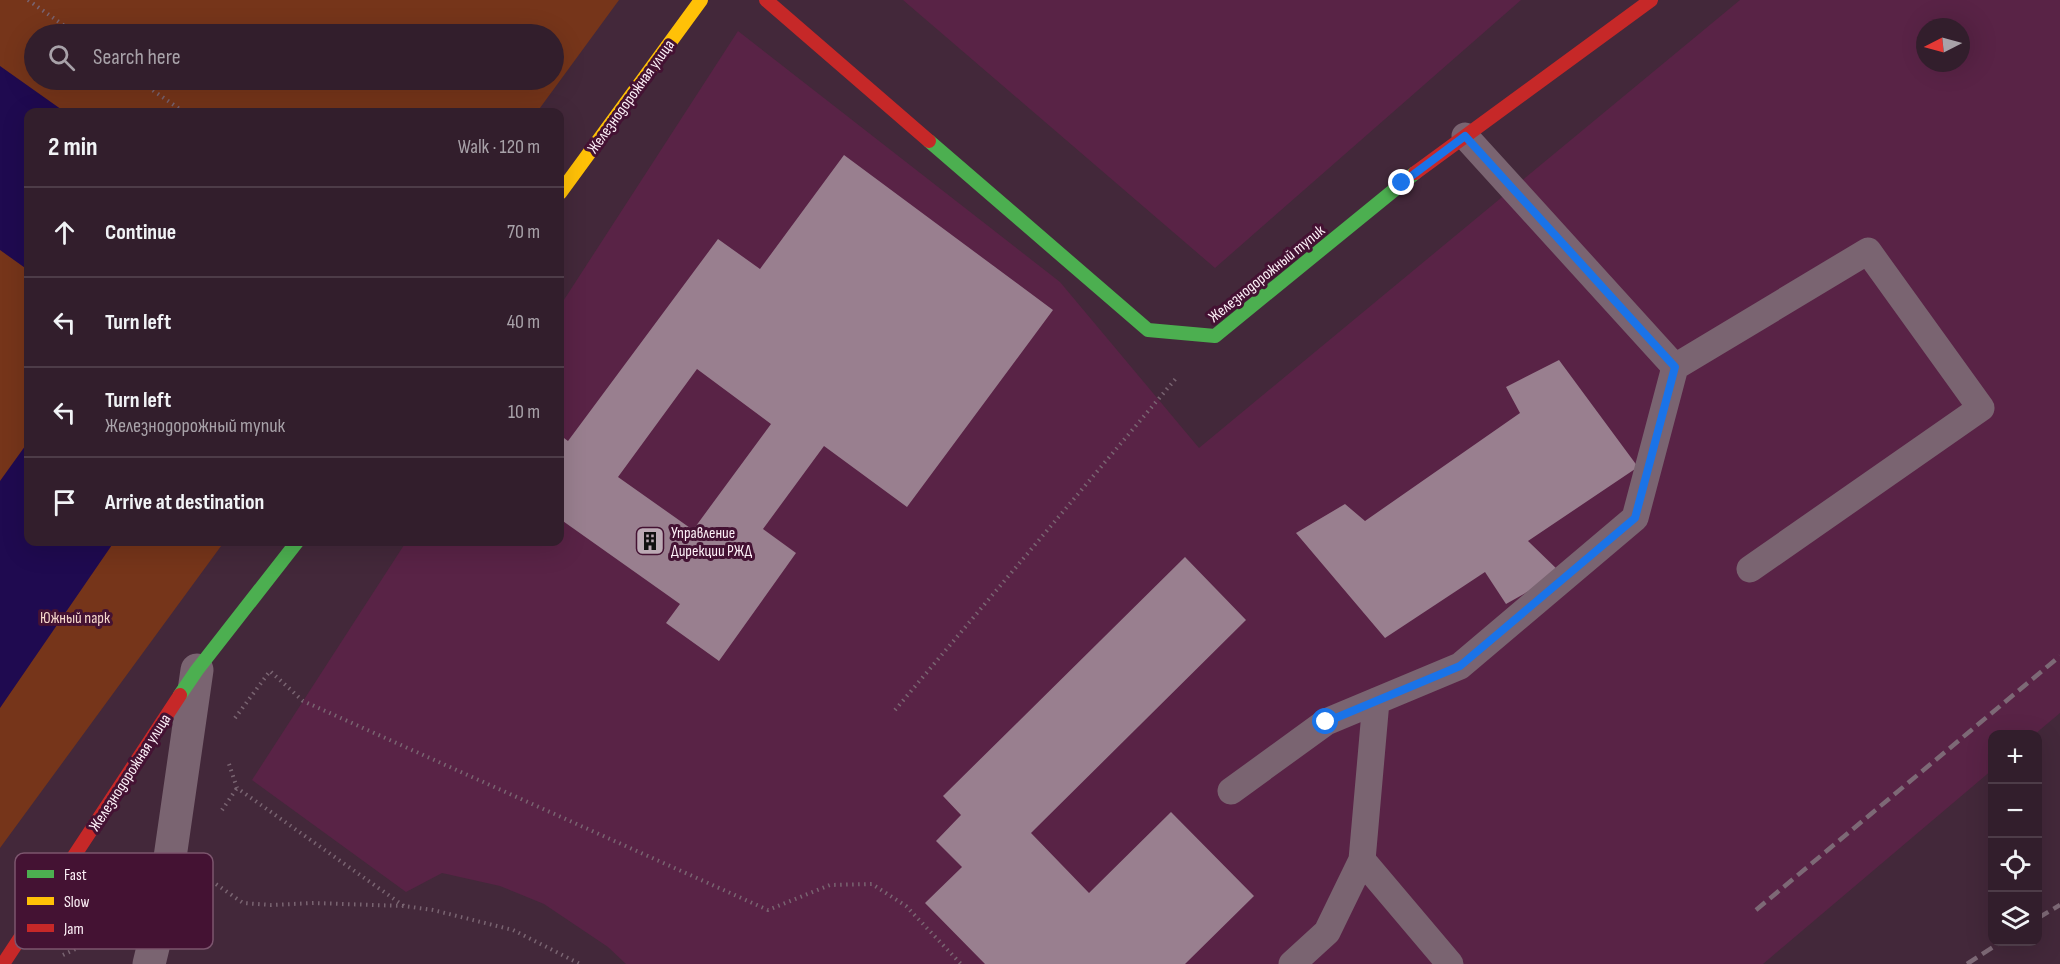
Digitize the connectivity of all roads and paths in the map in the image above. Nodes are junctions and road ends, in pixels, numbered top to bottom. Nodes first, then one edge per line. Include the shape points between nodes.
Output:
1 (28, 0) edge
2 (701, 0) edge
3 (766, 0) edge
4 (1651, 0) edge
5 (62, 24) edge
6 (152, 90) edge
7 (178, 108) edge
8 (1465, 136) junction
9 (564, 188) edge
10 (1215, 336) junction
11 (1675, 367) junction
12 (294, 546) edge
13 (1750, 569) dead end
14 (196, 670) junction
15 (1376, 701) junction
16 (895, 710) dead end
17 (234, 719) dead end
18 (226, 758) dead end
19 (1231, 791) dead end
20 (76, 853) edge
21 (170, 853) edge
22 (1362, 860) junction
23 (213, 882) edge
24 (404, 906) junction
25 (15, 946) edge
26 (75, 949) edge
27 (153, 949) edge
28 (55, 959) dead end
29 (576, 963) edge
30 (3, 964) edge
31 (149, 964) edge
32 (961, 964) edge
33 (1292, 964) edge
34 (1450, 964) edge

1 - 5 path
2 - 9 street, Железнодорожная улица
3 - 10 street, Железнодорожный тупик via 1148,330
4 - 8 street, Железнодорожный тупик
6 - 7 path
8 - 10 street, Железнодорожный тупик
8 - 11 lane
10 - 16 path via 1162,393
11 - 13 lane via 1868,251 1981,408
11 - 15 lane via 1635,518 1460,666
12 - 14 street, Железнодорожная улица
14 - 20 street, Железнодорожная улица
14 - 21 street, Железнодорожная улица
15 - 19 lane via 1326,722
15 - 22 lane
17 - 32 path via 270,671 303,701 768,910 830,885 872,884 906,906
18 - 24 path via 237,788
22 - 33 lane via 1327,932
22 - 34 lane
23 - 24 path via 243,903
24 - 29 path via 513,930
25 - 30 street, Железнодорожная улица
26 - 28 path
27 - 31 street, Железнодорожная улица

